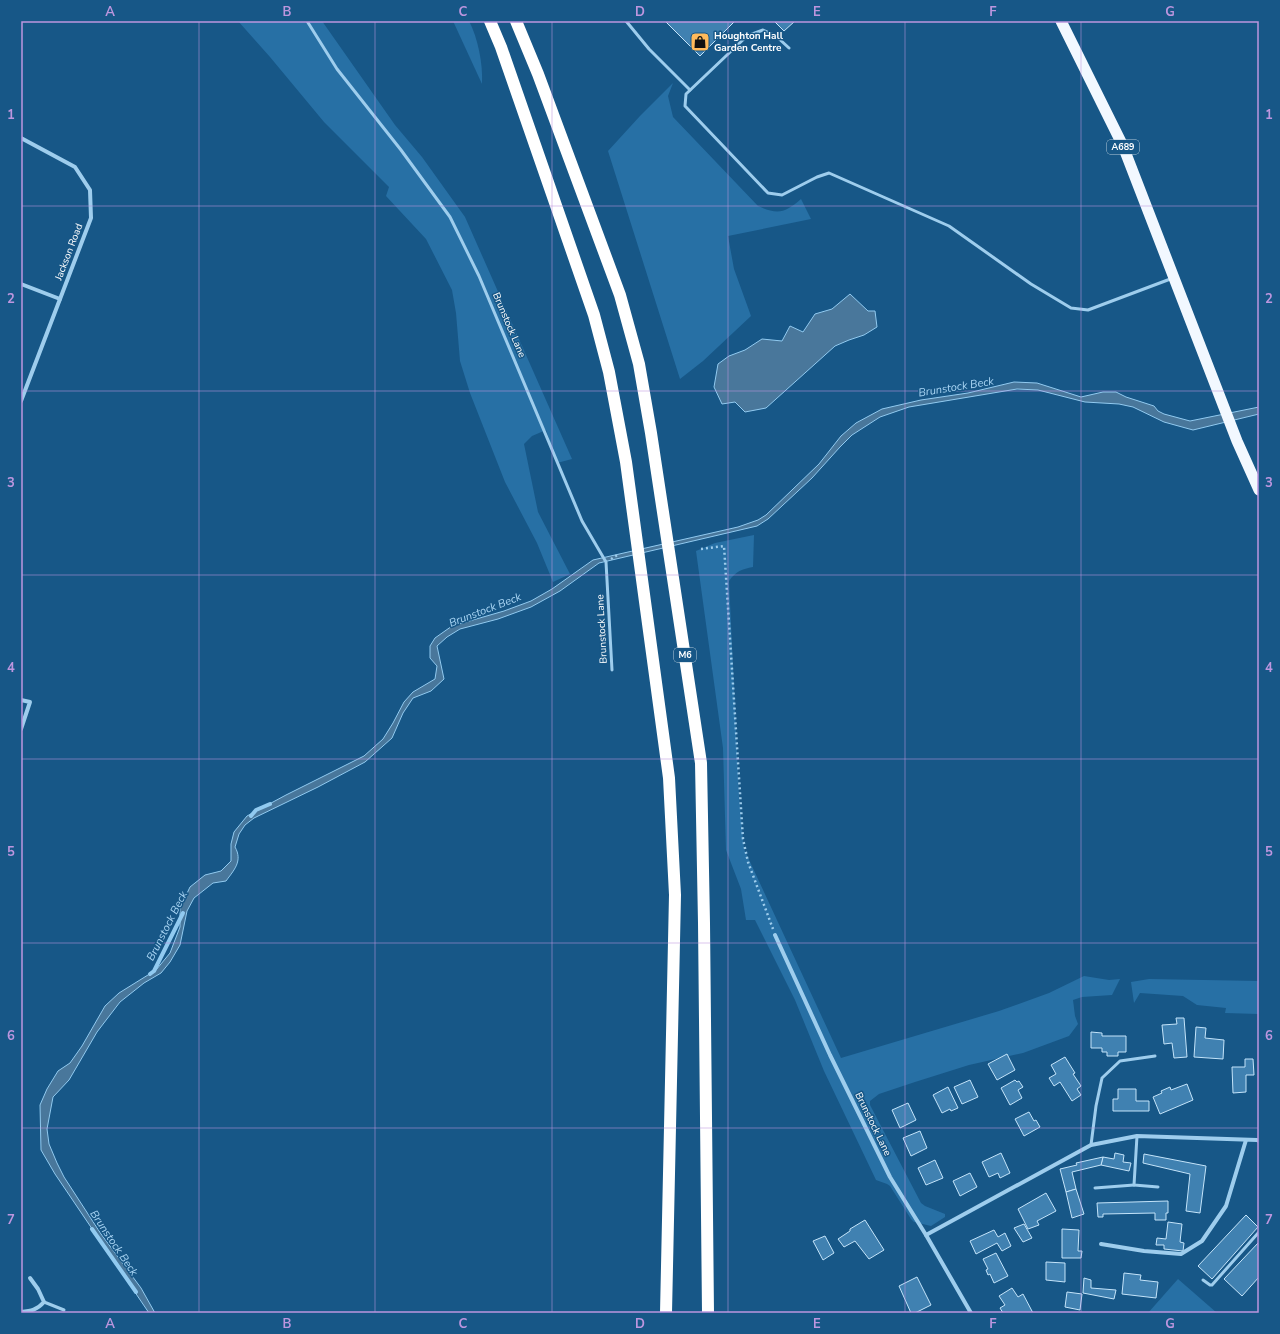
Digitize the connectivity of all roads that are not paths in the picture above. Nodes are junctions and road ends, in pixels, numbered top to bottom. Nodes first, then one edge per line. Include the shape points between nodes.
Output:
1 (307, 21) edge
2 (490, 21) edge
3 (516, 21) edge
4 (626, 21) edge
5 (1061, 21) edge
6 (789, 48) dead end
7 (690, 90) junction
8 (21, 138) edge
9 (1174, 278) junction
10 (21, 284) edge
11 (60, 299) junction
12 (21, 401) edge
13 (1259, 490) edge
14 (612, 670) dead end
15 (21, 700) edge
16 (21, 729) edge
17 (775, 935) road end
18 (1155, 1056) dead end
19 (1136, 1136) junction
20 (1246, 1140) junction
21 (1258, 1140) edge
22 (1091, 1145) junction
23 (1134, 1185) junction
24 (1158, 1187) dead end
25 (1095, 1188) dead end
26 (1259, 1232) edge
27 (926, 1234) junction
28 (1101, 1244) dead end
29 (30, 1278) dead end
30 (1203, 1280) dead end
31 (44, 1302) junction
32 (64, 1310) dead end
33 (21, 1312) edge
34 (666, 1313) edge
35 (708, 1313) edge
36 (971, 1313) edge

1 - 14 lane, Brunstock Lane via 337,69 450,217 480,276 582,521 606,562
2 - 34 highway via 594,316 609,372 626,462 665,746 675,895
3 - 35 highway, M6 via 620,295 638,364 701,763
4 - 7 lane via 649,49
5 - 9 highway, A689 via 1123,146
6 - 7 lane via 776,36 763,30 747,36
7 - 9 lane via 686,94 685,106 768,193 782,195 829,173 949,226 1031,284 1071,308 1088,310
8 - 11 street, Jackson Road via 75,167 90,190 91,218
9 - 13 highway, A689 via 1237,441
10 - 11 street
11 - 12 street, Jackson Road
15 - 16 street via 30,702
17 - 27 street, Brunstock Lane via 830,1056 890,1177
18 - 22 lane via 1120,1061 1102,1078
19 - 20 street
19 - 22 street
19 - 23 lane
20 - 21 street
20 - 28 street via 1226,1206 1202,1240 1181,1254
22 - 27 street
23 - 24 lane
23 - 25 lane
26 - 30 lane via 1212,1285
27 - 36 street, Brunstock Lane
29 - 31 street
31 - 32 lane
31 - 33 street via 30,1312

